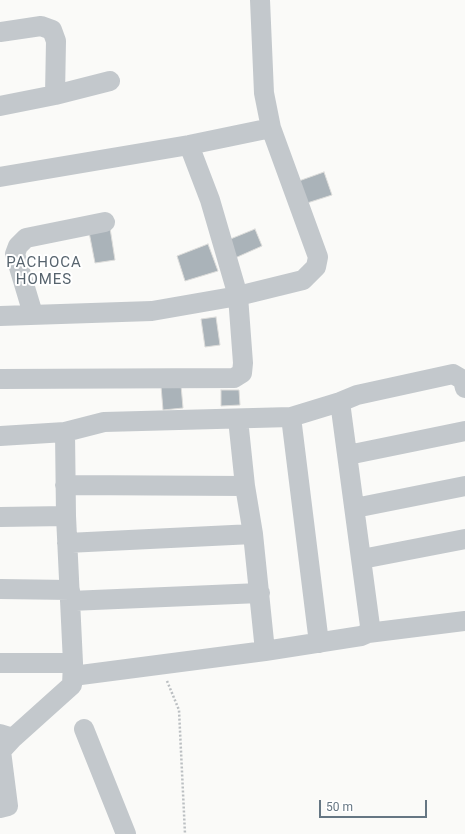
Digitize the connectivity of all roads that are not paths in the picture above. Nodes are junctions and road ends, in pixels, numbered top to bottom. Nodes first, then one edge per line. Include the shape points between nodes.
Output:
1 (260, 0) edge
2 (0, 32) edge
3 (110, 81) dead end
4 (55, 95) junction
5 (0, 106) edge
6 (271, 128) junction
7 (189, 145) junction
8 (0, 177) edge
9 (105, 222) dead end
10 (238, 296) junction
11 (33, 314) junction
12 (0, 316) edge
13 (0, 379) edge
14 (465, 388) edge
15 (340, 402) junction
16 (291, 417) junction
17 (238, 419) junction
18 (465, 431) edge
19 (65, 432) junction
20 (0, 436) edge
21 (348, 455) junction
22 (65, 485) junction
23 (245, 486) junction
24 (465, 486) edge
25 (355, 508) junction
26 (66, 516) junction
27 (0, 517) edge
28 (253, 534) junction
29 (465, 539) edge
30 (67, 543) junction
31 (362, 559) junction
32 (0, 589) edge
33 (260, 593) junction
34 (70, 596) junction
35 (465, 621) edge
36 (368, 633) junction
37 (318, 643) junction
38 (265, 651) junction
39 (0, 663) edge
40 (73, 670) junction
41 (84, 729) dead end
42 (7, 736) edge
43 (0, 808) edge
44 (126, 834) edge

1 - 6 street via 264,93
2 - 4 street via 41,26 52,30 56,41
3 - 4 street
4 - 5 street
6 - 7 street
6 - 10 street via 318,257 316,267 303,280
7 - 8 street
7 - 10 street via 210,200
9 - 11 street via 26,238 18,246 15,254
10 - 11 street via 152,311
10 - 13 street via 243,363 242,373 234,378
11 - 12 street
14 - 15 street via 463,380 453,374 357,395
15 - 16 street
15 - 21 street
16 - 17 street
16 - 37 street
17 - 19 street via 104,422
17 - 23 street
18 - 21 street
19 - 20 street
19 - 22 street
21 - 25 street
22 - 23 street
22 - 26 street
23 - 28 street
24 - 25 street
25 - 31 street
26 - 27 street
26 - 30 street
28 - 30 street
28 - 33 street
29 - 31 street
30 - 34 street
31 - 36 street via 370,626
32 - 34 street
33 - 34 street
33 - 38 street
34 - 40 street
35 - 36 street
36 - 37 street
37 - 38 street
38 - 40 street via 160,666
39 - 40 street
40 - 42 street via 72,685
41 - 44 street
42 - 43 street via 1,751 8,806

